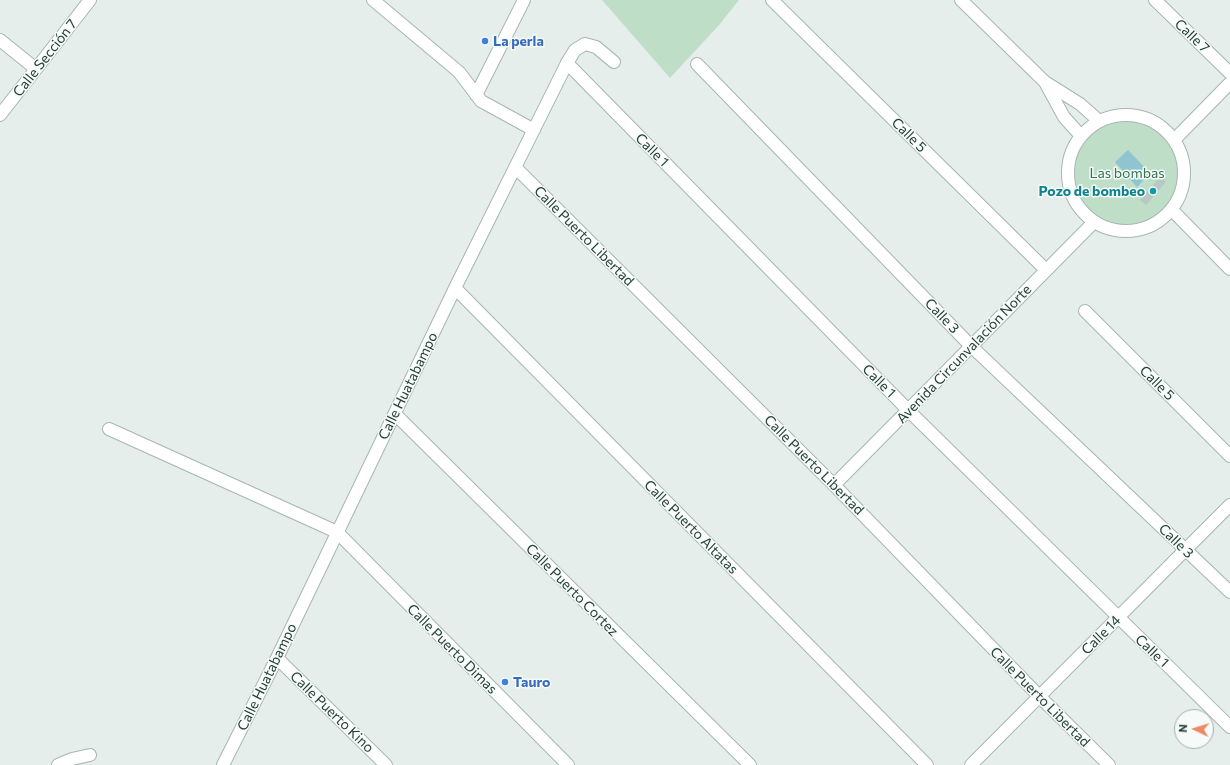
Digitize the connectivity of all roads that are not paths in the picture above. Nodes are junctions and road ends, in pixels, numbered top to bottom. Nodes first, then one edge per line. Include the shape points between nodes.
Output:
1 (90, 0) edge
2 (373, 0) edge
3 (524, 0) edge
4 (772, 0) edge
5 (961, 0) edge
6 (1155, 0) edge
7 (0, 40) edge
8 (614, 62) dead end
9 (567, 63) junction
10 (698, 64) dead end
11 (36, 69) junction
12 (1230, 73) edge
13 (1045, 82) junction
14 (1230, 83) edge
15 (476, 95) junction
16 (0, 116) edge
17 (1098, 120) junction
18 (534, 130) junction
19 (1081, 136) junction
20 (1175, 138) junction
21 (516, 168) junction
22 (1172, 210) junction
23 (1094, 222) junction
24 (1230, 269) edge
25 (1046, 270) junction
26 (455, 288) junction
27 (1085, 311) dead end
28 (972, 346) junction
29 (909, 411) junction
30 (395, 414) junction
31 (109, 429) dead end
32 (1230, 456) edge
33 (834, 485) junction
34 (1230, 504) edge
35 (337, 532) junction
36 (1186, 550) junction
37 (1230, 592) edge
38 (1118, 618) junction
39 (277, 658) junction
40 (1040, 697) junction
41 (1230, 727) edge
42 (90, 756) dead end
43 (58, 765) edge
44 (223, 765) edge
45 (386, 765) edge
46 (568, 765) edge
47 (750, 765) edge
48 (927, 765) edge
49 (971, 765) edge
50 (1109, 765) edge

1 - 11 street, Calle Sección 7
2 - 15 street via 459,72
3 - 15 street
4 - 25 street, Calle 5
5 - 13 street
6 - 12 street, Calle 7
7 - 11 street
8 - 9 street, Calle Huatabampo via 596,47 585,44 575,50
9 - 18 street, Calle Huatabampo
9 - 29 street, Calle 1
10 - 28 street, Calle 3
11 - 16 street, Calle Sección 7
13 - 17 street via 1080,104
13 - 19 street via 1064,117
14 - 20 street
15 - 18 street via 489,107
17 - 19 street
17 - 20 street via 1117,114 1137,114 1155,121
18 - 21 street, Calle Huatabampo
19 - 23 street via 1072,150 1068,170 1070,190 1079,208
20 - 22 street via 1181,151 1185,172 1182,192
21 - 26 street, Calle Huatabampo
21 - 33 street, Calle Puerto Libertad
22 - 23 street via 1155,224 1135,231 1114,230
22 - 24 street
23 - 25 street, Avenida Circunvalación Norte
25 - 28 street, Avenida Circunvalación Norte
26 - 30 street, Calle Huatabampo
26 - 48 street, Calle Puerto Altatas
27 - 32 street, Calle 5
28 - 29 street, Avenida Circunvalación Norte
28 - 36 street, Calle 3
29 - 33 street, Avenida Circunvalación Norte
29 - 38 street, Calle 1
30 - 35 street, Calle Huatabampo
30 - 47 street, Calle Puerto Cortez
31 - 35 street
33 - 40 street, Calle Puerto Libertad
34 - 36 street, Calle 14
35 - 39 street, Calle Huatabampo
35 - 46 street, Calle Puerto Dimas
36 - 37 street, Calle 3
36 - 38 street, Calle 14
38 - 40 street, Calle 14
38 - 41 street, Calle 1
39 - 44 street, Calle Huatabampo
39 - 45 street, Calle Puerto Kino
40 - 49 street, Calle 14
40 - 50 street, Calle Puerto Libertad
42 - 43 street

